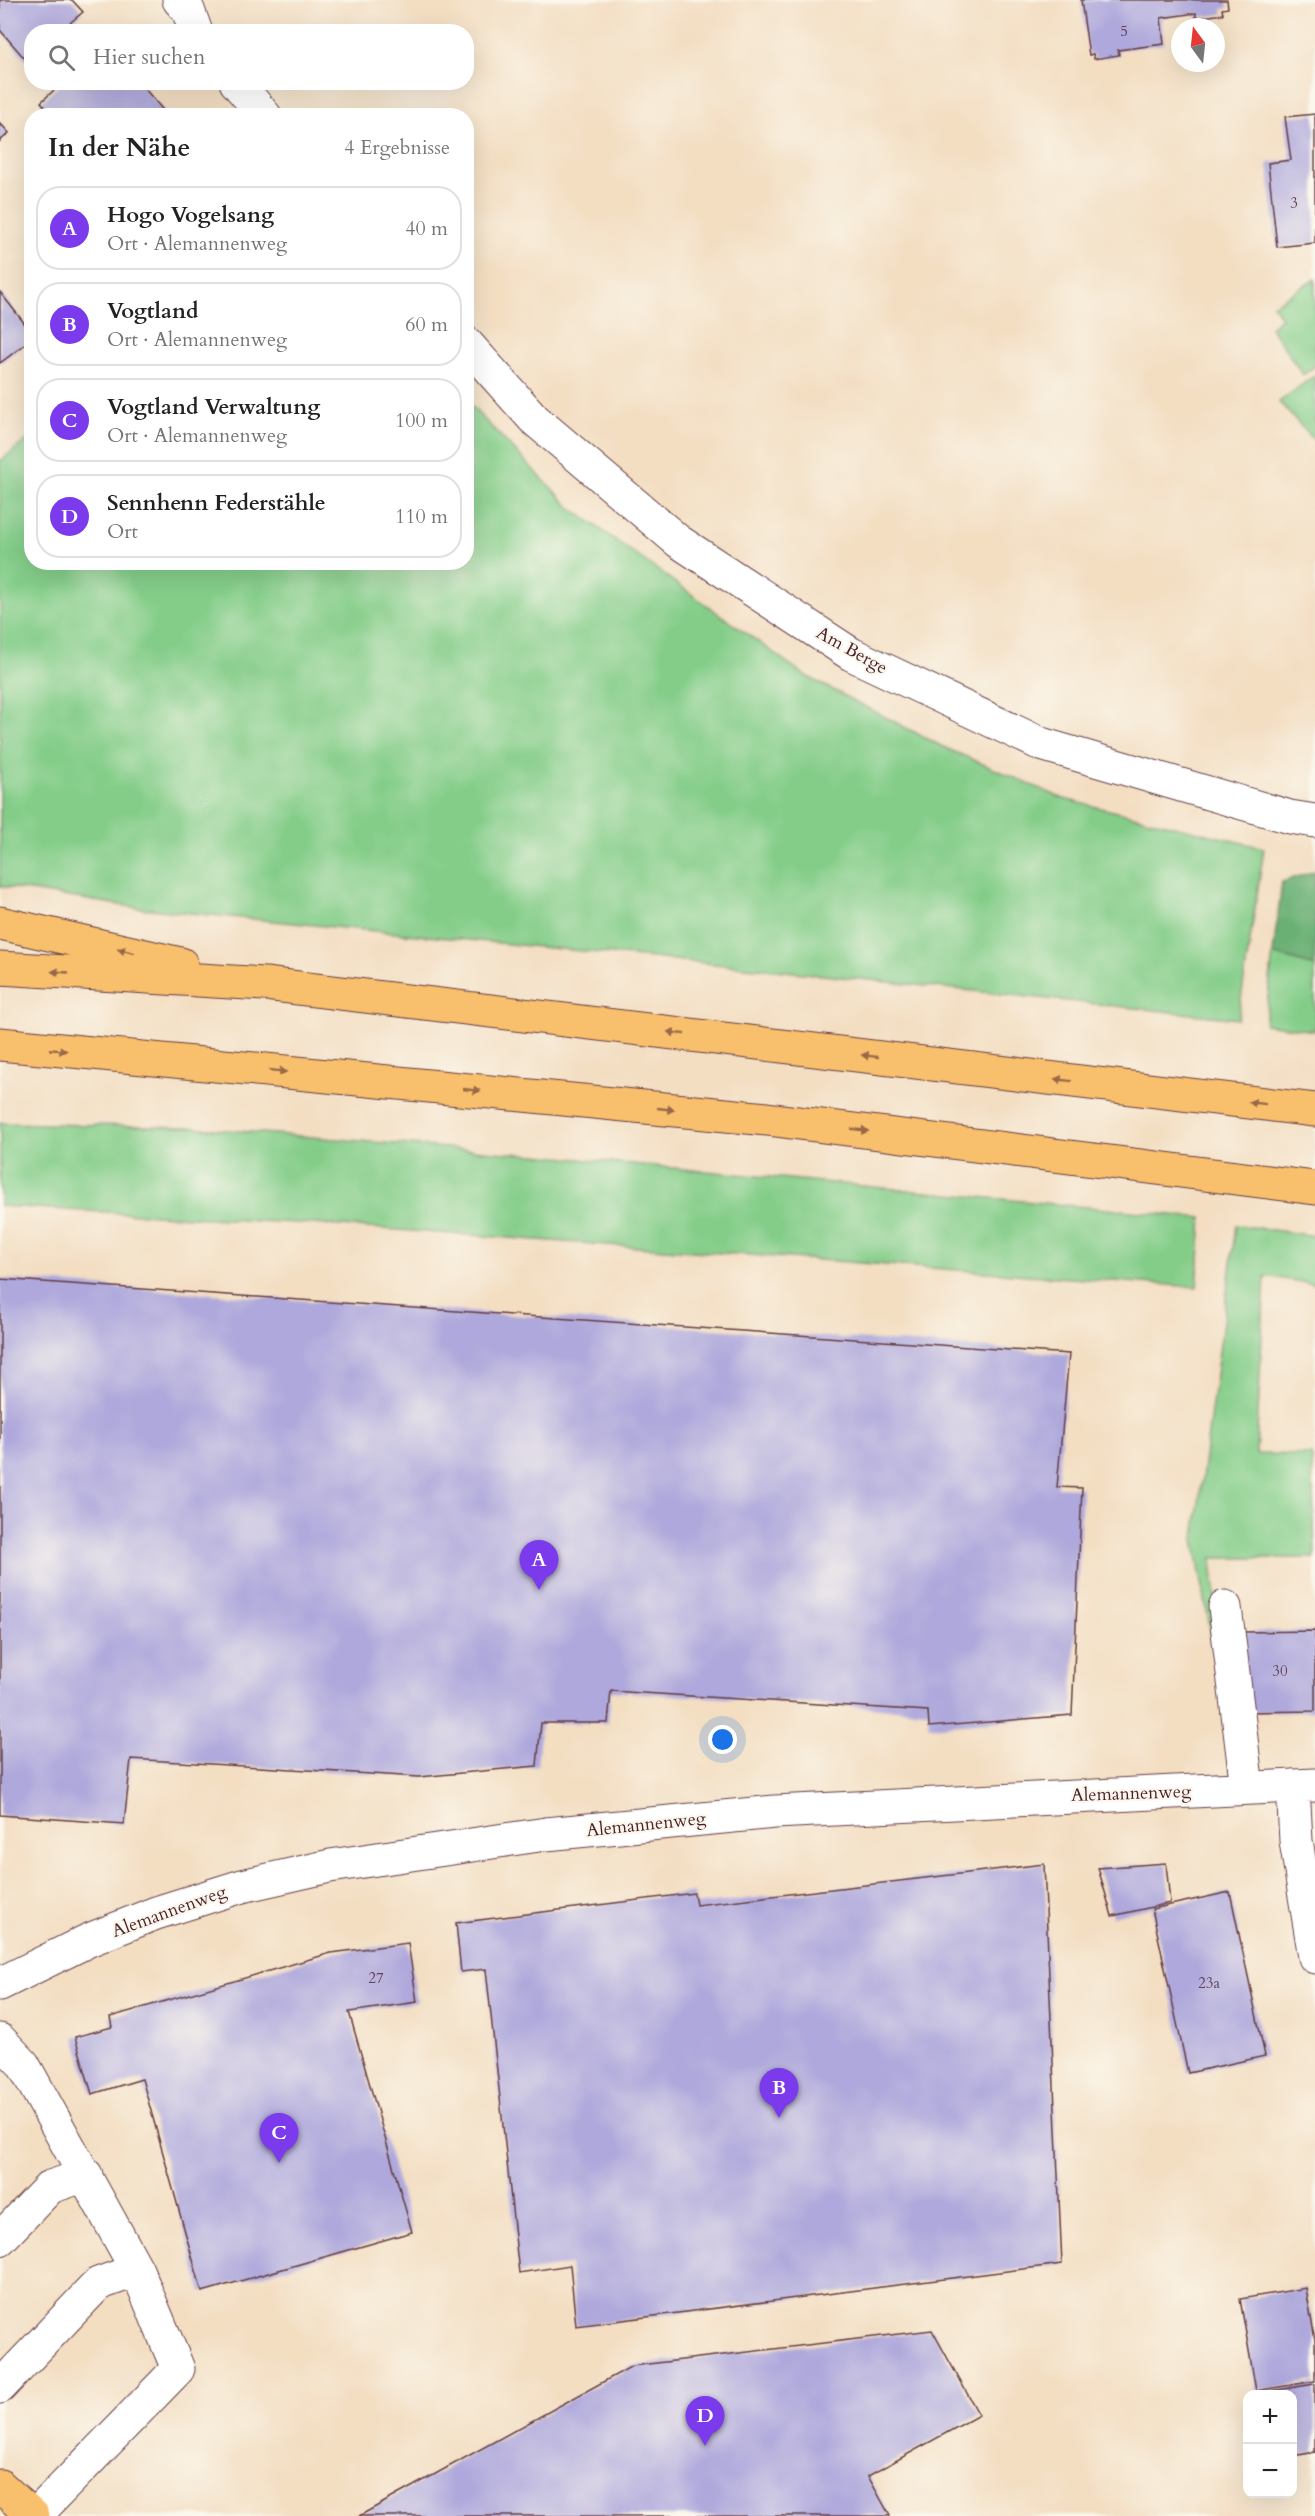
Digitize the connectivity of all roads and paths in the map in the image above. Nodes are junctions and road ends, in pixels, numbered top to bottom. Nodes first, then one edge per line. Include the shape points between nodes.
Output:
1 (179, 0) edge
2 (193, 24) edge
3 (243, 90) edge
4 (258, 108) edge
5 (474, 352) edge
6 (1315, 821) edge
7 (0, 922) edge
8 (0, 968) edge
9 (265, 984) junction
10 (0, 1044) edge
11 (1315, 1110) edge
12 (1315, 1188) edge
13 (1225, 1607) dead end
14 (1304, 1786) edge
15 (1246, 1788) junction
16 (1315, 1957) edge
17 (0, 1984) edge
18 (0, 2040) edge
19 (86, 2175) junction
20 (0, 2239) edge
21 (137, 2270) junction
22 (0, 2387) edge
23 (0, 2486) edge
24 (34, 2516) edge

1 - 2 street
3 - 4 street
5 - 6 street, Am Berge via 534,419 678,541 851,654 1041,744
9 -> 7 main road
9 -> 8 main road
11 -> 9 main road
10 -> 12 main road via 767,1119
13 - 15 street
14 - 15 street, Alemannenweg
14 - 16 street via 1296,1841
15 - 17 street, Alemannenweg via 775,1812 546,1834 330,1866 242,1886 156,1913 89,1940
18 - 19 street via 23,2064
19 - 20 street via 50,2187
19 - 21 street
21 - 22 street via 98,2284
21 - 24 street via 178,2369
23 - 24 main road

